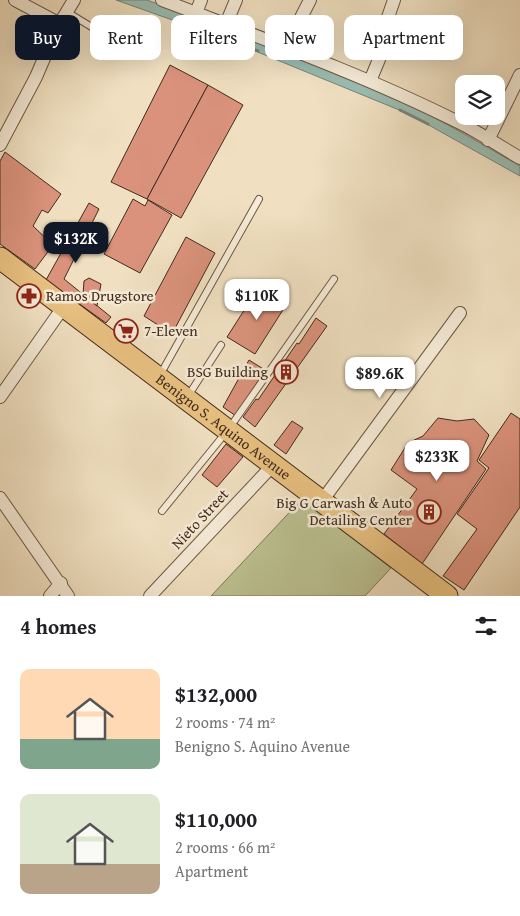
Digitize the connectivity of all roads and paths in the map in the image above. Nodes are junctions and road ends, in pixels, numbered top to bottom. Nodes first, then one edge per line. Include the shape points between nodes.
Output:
1 (15, 0) edge
2 (74, 0) edge
3 (162, 0) edge
4 (201, 0) edge
5 (236, 0) edge
6 (310, 0) edge
7 (394, 0) edge
8 (67, 12) junction
9 (196, 13) junction
10 (43, 15) edge
11 (65, 15) edge
12 (201, 15) edge
13 (230, 15) edge
14 (302, 15) edge
15 (90, 26) edge
16 (44, 60) edge
17 (318, 60) edge
18 (520, 76) edge
19 (370, 81) junction
20 (488, 140) junction
21 (0, 145) edge
22 (520, 158) edge
23 (259, 199) dead end
24 (0, 258) edge
25 (334, 279) dead end
26 (64, 306) junction
27 (460, 313) dead end
28 (221, 345) dead end
29 (158, 379) junction
30 (0, 397) edge
31 (186, 400) junction
32 (228, 430) junction
33 (274, 464) junction
34 (0, 498) edge
35 (322, 501) junction
36 (162, 512) dead end
37 (60, 584) junction
38 (50, 596) edge
39 (68, 596) edge
40 (150, 596) edge
41 (447, 596) edge

1 - 10 street
2 - 8 street
3 - 9 street
4 - 9 street
5 - 13 street
6 - 14 street
7 - 19 street via 387,20 385,45
8 - 11 street
8 - 15 lane
9 - 12 street
16 - 21 street
17 - 19 street
18 - 20 street
19 - 20 street
20 - 22 street
23 - 29 lane
24 - 26 main road, Benigno S. Aquino Avenue
25 - 32 lane
26 - 29 main road, Benigno S. Aquino Avenue
26 - 30 street
27 - 35 street
28 - 31 lane
29 - 31 main road, Benigno S. Aquino Avenue
31 - 32 main road, Benigno S. Aquino Avenue
32 - 33 main road, Benigno S. Aquino Avenue
32 - 36 lane
33 - 35 main road, Benigno S. Aquino Avenue
33 - 40 street, Nieto Street
34 - 37 street
35 - 41 main road, Benigno S. Aquino Avenue via 427,587
37 - 38 street
37 - 39 street

